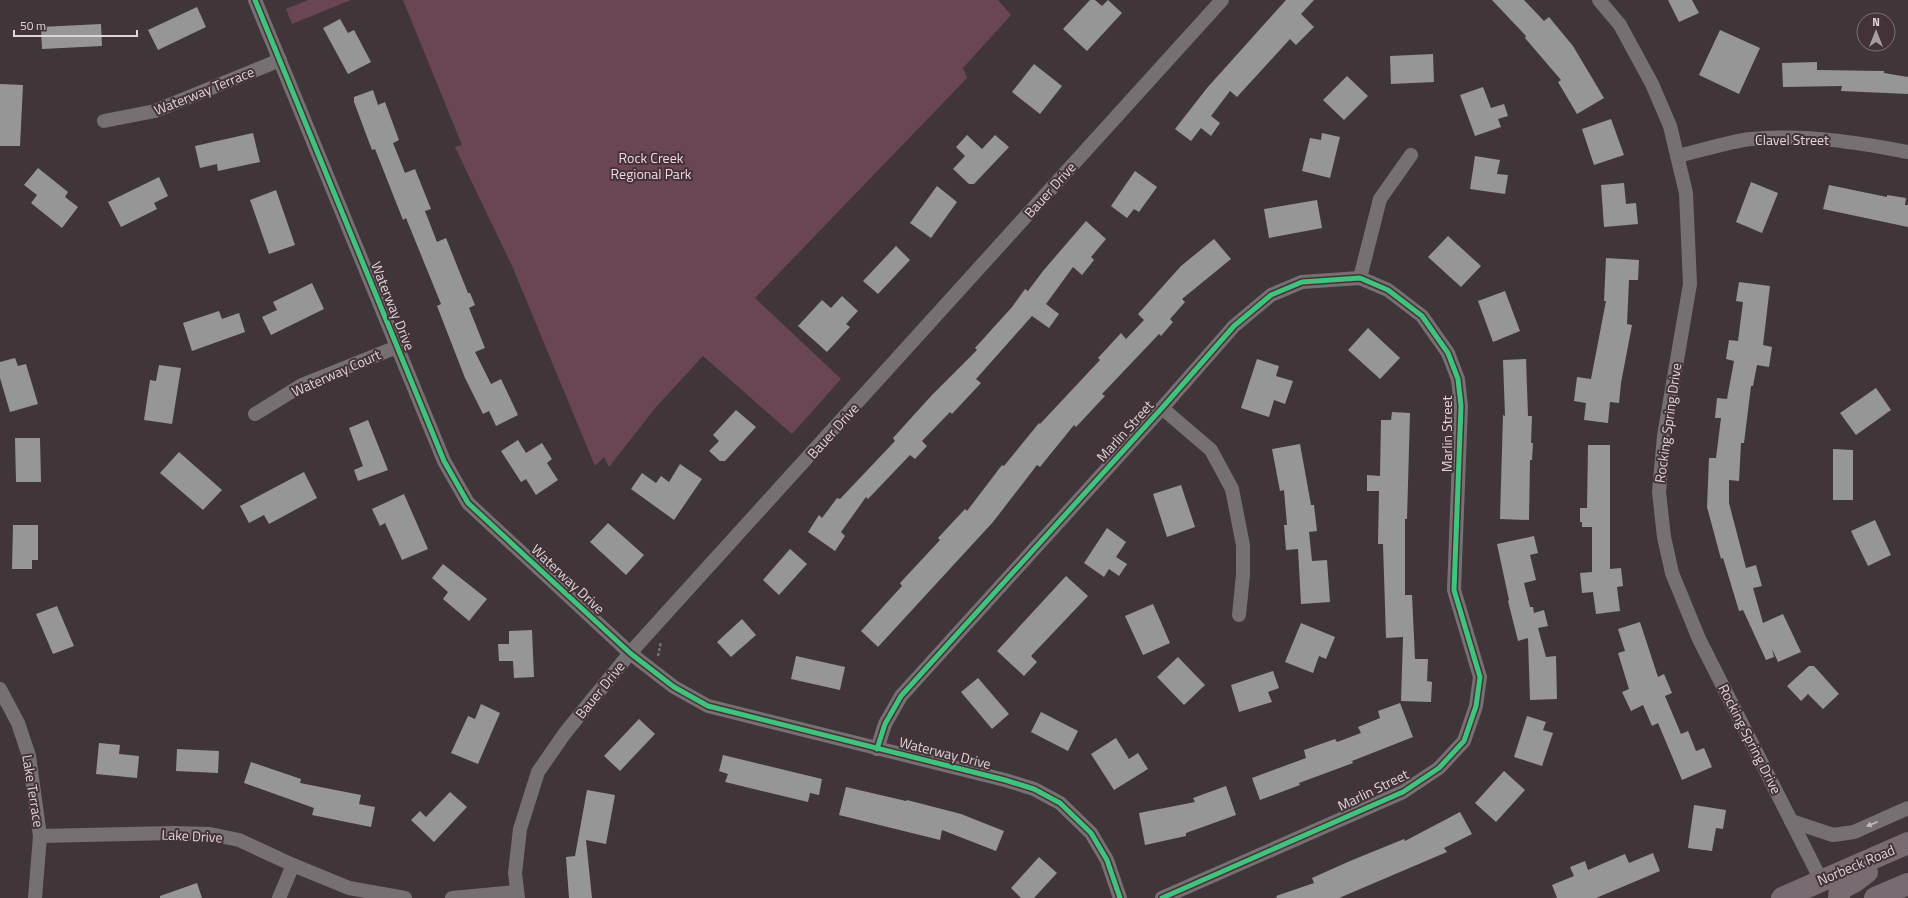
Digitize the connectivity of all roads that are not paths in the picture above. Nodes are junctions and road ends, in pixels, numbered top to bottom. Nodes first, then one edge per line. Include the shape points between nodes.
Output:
1 (255, 0) edge
2 (1222, 0) edge
3 (1599, 0) edge
4 (280, 60) junction
5 (104, 121) dead end
6 (1908, 152) edge
7 (1411, 155) dead end
8 (1677, 156) junction
9 (1360, 278) junction
10 (397, 347) junction
11 (1162, 408) junction
12 (255, 414) dead end
13 (1239, 615) dead end
14 (630, 653) junction
15 (0, 689) edge
16 (877, 749) junction
17 (1908, 808) edge
18 (1791, 821) junction
19 (40, 836) junction
20 (1901, 846) edge
21 (293, 865) junction
22 (1908, 884) edge
23 (1819, 889) edge
24 (517, 895) edge
25 (35, 898) edge
26 (279, 898) edge
27 (405, 898) edge
28 (452, 898) edge
29 (1120, 898) edge
30 (1162, 898) edge
31 (1782, 898) edge
32 (1839, 898) edge
33 (1875, 898) edge

1 - 4 street, Waterway Drive
2 - 14 street, Bauer Drive
3 - 8 street, Rocking Spring Drive via 1620,25 1652,84 1670,126
4 - 5 street, Waterway Terrace via 155,111
4 - 10 street, Waterway Drive
6 - 8 street, Clavel Street via 1812,137 1750,140
7 - 9 street via 1380,199
8 - 18 street, Rocking Spring Drive via 1686,193 1690,284 1664,436 1659,492 1664,537 1672,573 1699,639
9 - 11 street, Marlin Street via 1302,282 1271,295 1234,326
9 - 30 street, Marlin Street via 1388,290 1422,316 1448,353 1458,379 1461,406 1454,590 1480,677 1476,706 1464,741 1439,768 1403,792
10 - 12 street, Waterway Court via 302,385
10 - 14 street, Waterway Drive via 444,461 468,503
11 - 13 street via 1211,450 1232,489 1243,545
11 - 16 street, Marlin Street via 901,696 885,724
14 - 16 street, Waterway Drive via 674,687 708,706
14 - 24 street, Bauer Drive via 565,733 538,772 520,829 515,873
15 - 19 street, Lake Terrace via 18,723 29,756
16 - 29 street, Waterway Drive via 1005,780 1034,789 1060,803 1091,833 1107,860
17 -> 18 street via 1854,832 1833,835
18 - 23 street, Rocking Spring Drive
19 - 21 street, Lake Drive via 210,834 239,840
19 - 25 street, Lake Terrace
20 - 23 main road, Norbeck Road
20 - 32 main road via 1854,882 1840,889
21 - 26 street
21 - 27 street, Lake Drive via 349,888
22 - 33 main road
23 - 31 main road, Norbeck Road
24 - 28 street

